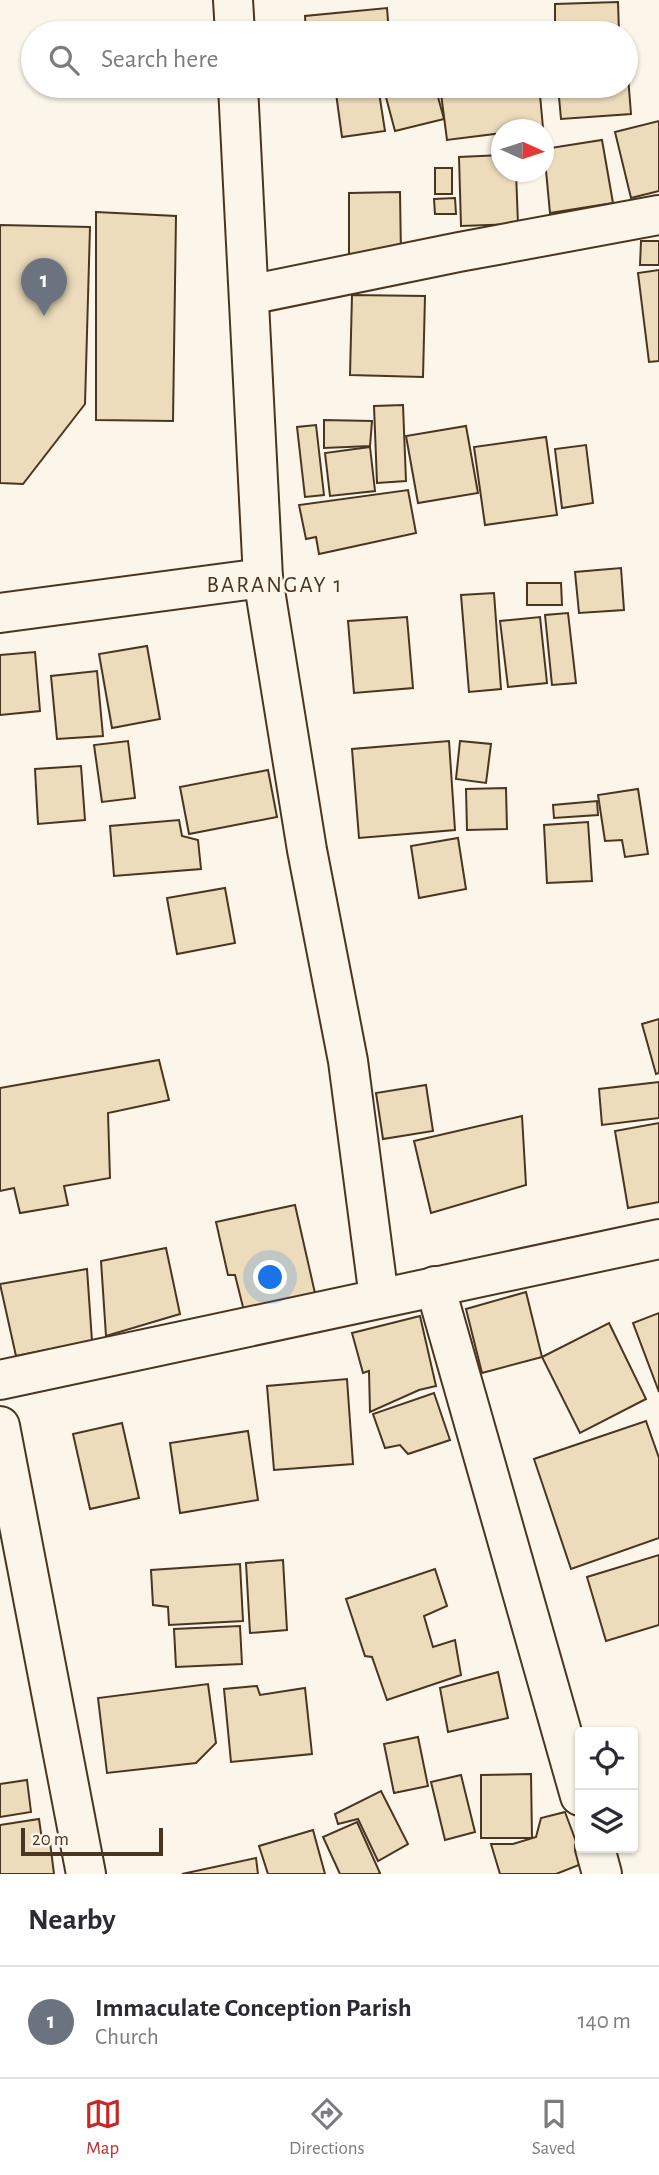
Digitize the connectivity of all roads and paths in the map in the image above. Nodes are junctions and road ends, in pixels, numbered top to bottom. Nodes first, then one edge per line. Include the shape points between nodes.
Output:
1 (233, 0) edge
2 (235, 21) edge
3 (239, 98) edge
4 (659, 215) edge
5 (249, 295) junction
6 (263, 578) junction
7 (0, 613) edge
8 (659, 1239) edge
9 (435, 1286) junction
10 (379, 1298) junction
11 (0, 1380) edge
12 (0, 1426) edge
13 (578, 1790) edge
14 (596, 1853) edge
15 (86, 1874) edge
16 (602, 1874) edge

1 - 2 street
3 - 5 street
4 - 5 street
5 - 6 street
6 - 7 street
6 - 10 street via 307,849 348,1061
8 - 9 street
9 - 10 street
9 - 13 street
10 - 11 street
12 - 15 street
14 - 16 street

